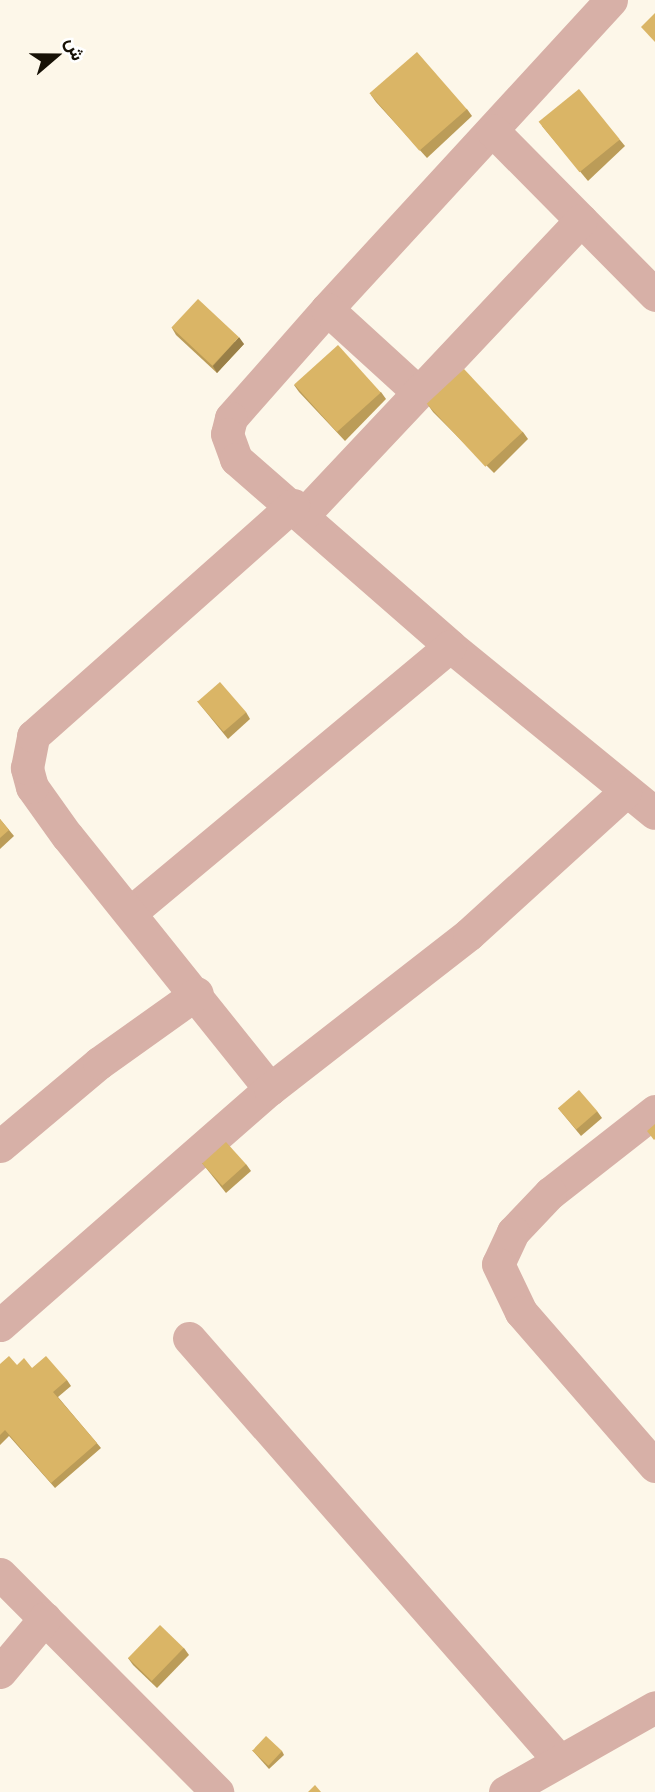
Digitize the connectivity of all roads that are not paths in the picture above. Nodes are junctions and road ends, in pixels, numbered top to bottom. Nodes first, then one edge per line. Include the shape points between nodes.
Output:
1 (611, 0) edge
2 (492, 130) junction
3 (581, 220) junction
4 (655, 295) edge
5 (327, 309) junction
6 (418, 392) junction
7 (299, 509) junction
8 (450, 646) junction
9 (13, 764) edge
10 (625, 792) junction
11 (655, 813) edge
12 (131, 912) junction
13 (197, 993) junction
14 (270, 1089) junction
15 (655, 1111) edge
16 (0, 1146) edge
17 (0, 1325) edge
18 (189, 1338) dead end
19 (655, 1466) edge
20 (0, 1574) edge
21 (45, 1618) junction
22 (0, 1672) edge
23 (655, 1707) edge
24 (559, 1760) junction
25 (217, 1792) edge
26 (505, 1792) edge

1 - 2 street
2 - 3 street
2 - 5 street
3 - 4 street
3 - 6 street
5 - 6 street
5 - 7 street via 231,418 227,434 236,459
6 - 7 street
7 - 8 street
7 - 9 street via 33,736
8 - 10 street
8 - 12 street
9 - 12 street
10 - 11 street
10 - 14 street via 469,934
12 - 13 street
13 - 14 street
13 - 16 street via 99,1063
14 - 17 street
15 - 19 street via 550,1193 513,1231 498,1264 521,1312
18 - 24 street
20 - 21 street
21 - 22 street
21 - 25 street
23 - 24 street
24 - 26 street

